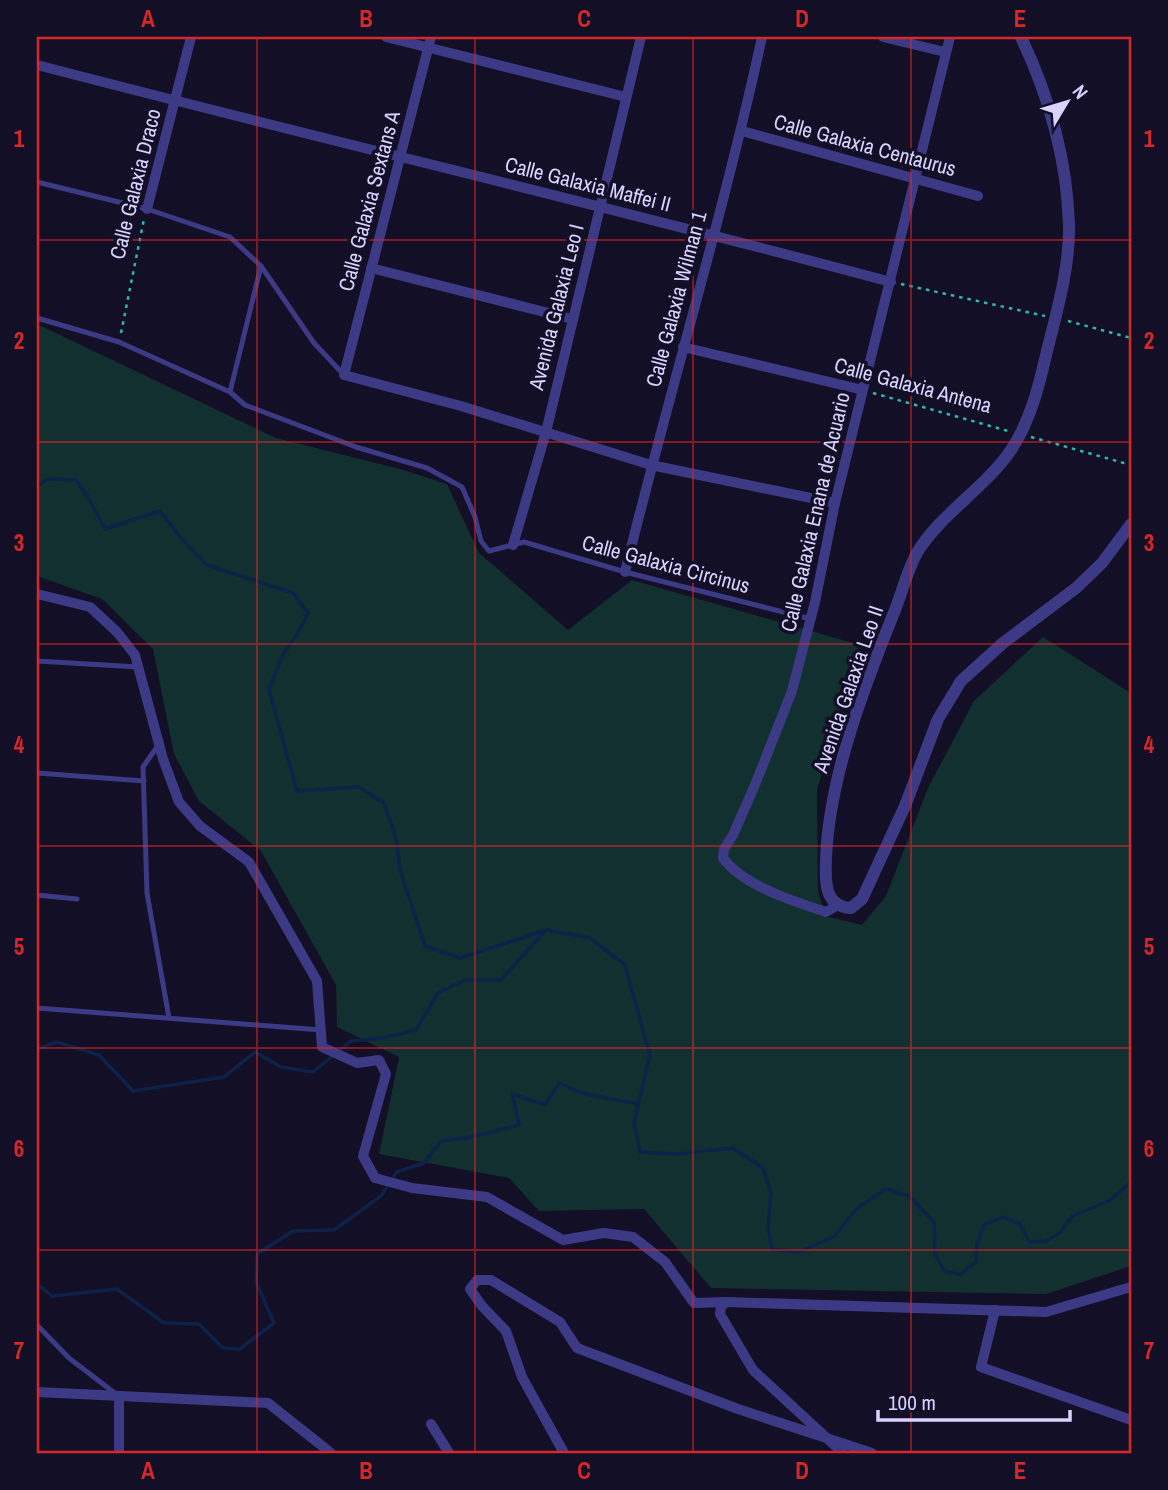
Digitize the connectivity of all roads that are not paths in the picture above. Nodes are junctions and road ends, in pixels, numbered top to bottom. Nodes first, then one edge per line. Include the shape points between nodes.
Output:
1 (191, 37) edge
2 (386, 37) edge
3 (641, 37) edge
4 (762, 37) edge
5 (883, 37) edge
6 (950, 37) edge
7 (1021, 37) edge
8 (430, 42) edge
9 (946, 52) junction
10 (37, 65) edge
11 (626, 97) junction
12 (176, 102) junction
13 (741, 131) junction
14 (400, 158) junction
15 (915, 179) junction
16 (37, 181) edge
17 (978, 196) dead end
18 (601, 206) junction
19 (147, 209) junction
20 (714, 234) junction
21 (261, 266) junction
22 (371, 268) junction
23 (891, 282) junction
24 (37, 318) edge
25 (572, 319) junction
26 (683, 347) junction
27 (344, 375) junction
28 (863, 390) junction
29 (230, 392) junction
30 (546, 432) junction
31 (651, 465) junction
32 (835, 503) junction
33 (1131, 524) edge
34 (513, 545) junction
35 (625, 572) junction
36 (37, 594) edge
37 (811, 618) junction
38 (37, 661) edge
39 (138, 667) junction
40 (159, 744) junction
41 (37, 773) edge
42 (144, 782) junction
43 (37, 895) edge
44 (77, 899) dead end
45 (838, 905) junction
46 (37, 1008) edge
47 (169, 1018) junction
48 (321, 1030) junction
49 (1128, 1291) edge
50 (726, 1302) junction
51 (995, 1310) junction
52 (37, 1325) edge
53 (37, 1392) edge
54 (119, 1396) junction
55 (1131, 1420) edge
56 (430, 1424) dead end
57 (824, 1436) junction
58 (119, 1453) edge
59 (331, 1453) edge
60 (449, 1453) edge
61 (564, 1453) edge
62 (843, 1453) edge
63 (872, 1453) edge

1 - 12 street, Calle Galaxia Draco
2 - 8 street
3 - 11 street, Avenida Galaxia Leo I
4 - 13 street, Calle Galaxia Wilman 1
5 - 9 street
6 - 9 street, Calle Galaxia Enana de Acuario
7 - 45 street, Avenida Galaxia Leo II via 1052,113 1064,168 1069,227 1056,318 1035,398 1020,434 998,467 932,533 909,567 872,666 827,826 826,885
8 - 11 street
8 - 14 street, Calle Galaxia Sextans A
9 - 15 street, Calle Galaxia Enana de Acuario
10 - 12 street, Calle Galaxia Maffei II
11 - 18 street, Avenida Galaxia Leo I
12 - 14 street, Calle Galaxia Maffei II
12 - 19 street, Calle Galaxia Draco
13 - 15 street, Calle Galaxia Centaurus
13 - 20 street, Calle Galaxia Wilman 1
14 - 18 street, Calle Galaxia Maffei II
14 - 22 street, Calle Galaxia Sextans A
15 - 17 street, Calle Galaxia Centaurus
15 - 23 street, Calle Galaxia Enana de Acuario
16 - 19 lane
18 - 20 street, Calle Galaxia Maffei II
18 - 25 street, Avenida Galaxia Leo I
19 - 21 lane via 230,237
20 - 23 street, Calle Galaxia Maffei II
20 - 26 street, Calle Galaxia Wilman 1
21 - 27 lane via 314,343
21 - 29 lane
22 - 25 street
22 - 27 street, Calle Galaxia Sextans A
23 - 28 street, Calle Galaxia Enana de Acuario
24 - 29 lane via 119,342
25 - 30 street, Avenida Galaxia Leo I
26 - 28 street, Calle Galaxia Antena
26 - 31 street, Calle Galaxia Wilman 1
27 - 30 street
28 - 32 street, Calle Galaxia Enana de Acuario
29 - 34 lane, Calle Galaxia Circinus via 245,405 427,468 462,487 489,551
30 - 31 street
30 - 34 street, Avenida Galaxia Leo I
31 - 32 street
31 - 35 street, Calle Galaxia Wilman 1
32 - 37 street, Calle Galaxia Enana de Acuario
33 - 45 street via 1076,588 961,681 938,719 862,899 851,908
34 - 35 lane, Calle Galaxia Circinus via 524,541
35 - 37 lane, Calle Galaxia Circinus
36 - 39 street via 90,607 135,654
37 - 45 street, Calle Galaxia Enana de Acuario via 792,691 723,858 747,879 793,901 826,912
38 - 39 lane
39 - 40 street
40 - 42 lane via 143,767
40 - 48 street via 179,803 200,826 250,862 317,981
41 - 42 lane
42 - 47 lane via 147,893
43 - 44 lane
46 - 47 lane
47 - 48 lane
48 - 50 street via 322,1047 357,1063 379,1060 386,1074 363,1156 375,1178 412,1188 487,1197 563,1240 604,1233 633,1237 665,1262 694,1303
49 - 51 street via 1046,1312
50 - 51 street
50 - 57 street via 720,1314 753,1370
51 - 55 street via 981,1367
52 - 54 lane via 69,1358
53 - 54 street
54 - 58 street
54 - 59 street via 268,1403
56 - 60 street
57 - 61 street via 577,1348 559,1322 491,1280 477,1280 470,1289 506,1331 522,1377
57 - 62 street
57 - 63 street

